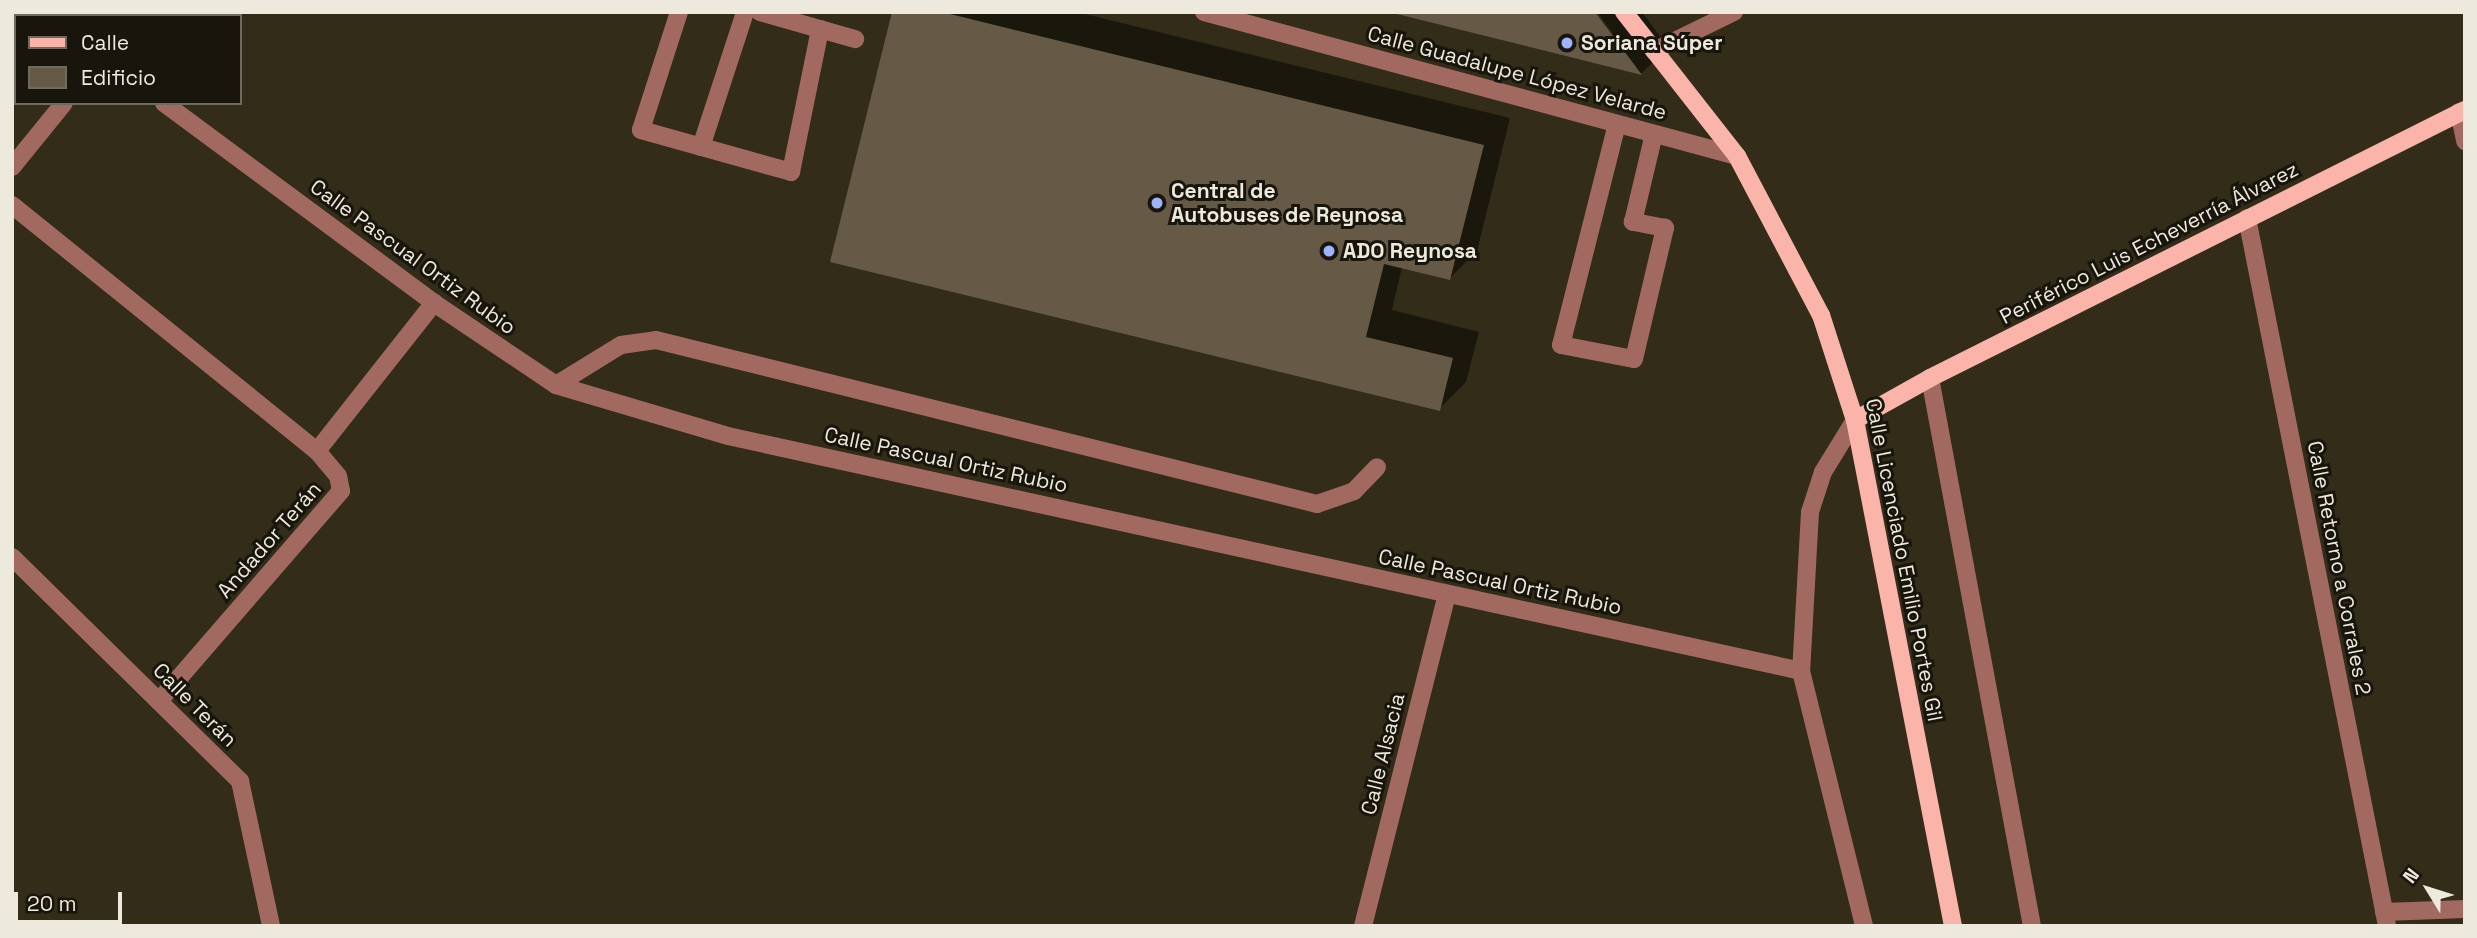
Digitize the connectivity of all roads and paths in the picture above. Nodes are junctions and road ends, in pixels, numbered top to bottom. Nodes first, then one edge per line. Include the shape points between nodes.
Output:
1 (679, 12) edge
2 (745, 12) edge
3 (760, 12) edge
4 (1204, 12) edge
5 (1624, 12) edge
6 (1729, 13) edge
7 (820, 29) junction
8 (855, 39) dead end
9 (1654, 51) junction
10 (62, 105) edge
11 (167, 105) edge
12 (2462, 111) edge
13 (1617, 124) junction
14 (1654, 134) junction
15 (2465, 141) edge
16 (701, 147) junction
17 (1737, 156) junction
18 (12, 167) edge
19 (12, 205) edge
20 (2247, 218) junction
21 (434, 303) junction
22 (1930, 378) junction
23 (556, 385) junction
24 (1856, 420) junction
25 (317, 451) junction
26 (1377, 467) dead end
27 (12, 557) edge
28 (1447, 593) junction
29 (1801, 671) junction
30 (159, 701) junction
31 (2465, 909) edge
32 (2386, 919) edge
33 (271, 926) edge
34 (1363, 926) edge
35 (1864, 926) edge
36 (1953, 926) edge
37 (2032, 926) edge

1 - 16 street via 641,130
2 - 16 street
3 - 7 street
4 - 13 street, Calle Guadalupe López Velarde
5 - 9 main road, Calle Licenciado Emilio Portes Gil
6 - 9 street
7 - 8 street
7 - 16 street via 792,172
9 - 17 main road, Calle Licenciado Emilio Portes Gil
10 - 18 street
11 - 21 street, Calle Pascual Ortiz Rubio
12 - 15 street
12 - 20 main road, Periférico Luis Echeverría Álvarez
13 - 14 street, Calle Guadalupe López Velarde
13 - 14 street via 1561,345 1634,359 1665,228 1633,222
14 - 17 street, Calle Guadalupe López Velarde
17 - 24 main road, Calle Licenciado Emilio Portes Gil via 1821,315
19 - 25 street
20 - 22 main road, Periférico Luis Echeverría Álvarez
20 - 32 street, Calle Retorno a Corrales 2
21 - 23 street, Calle Pascual Ortiz Rubio
21 - 25 street, Andador Terán
22 - 24 main road, Periférico Luis Echeverría Álvarez
22 - 37 street
23 - 26 street via 621,345 656,340 1317,504 1354,491
23 - 28 street, Calle Pascual Ortiz Rubio via 728,436
24 - 29 street via 1823,472 1810,512
24 - 36 main road, Calle Licenciado Emilio Portes Gil
25 - 30 street, Andador Terán via 338,476 341,491
27 - 30 street, Calle Terán
28 - 29 street, Calle Pascual Ortiz Rubio
28 - 34 street, Calle Alsacia
29 - 35 street
30 - 33 street, Calle Terán via 240,781
31 - 32 street

